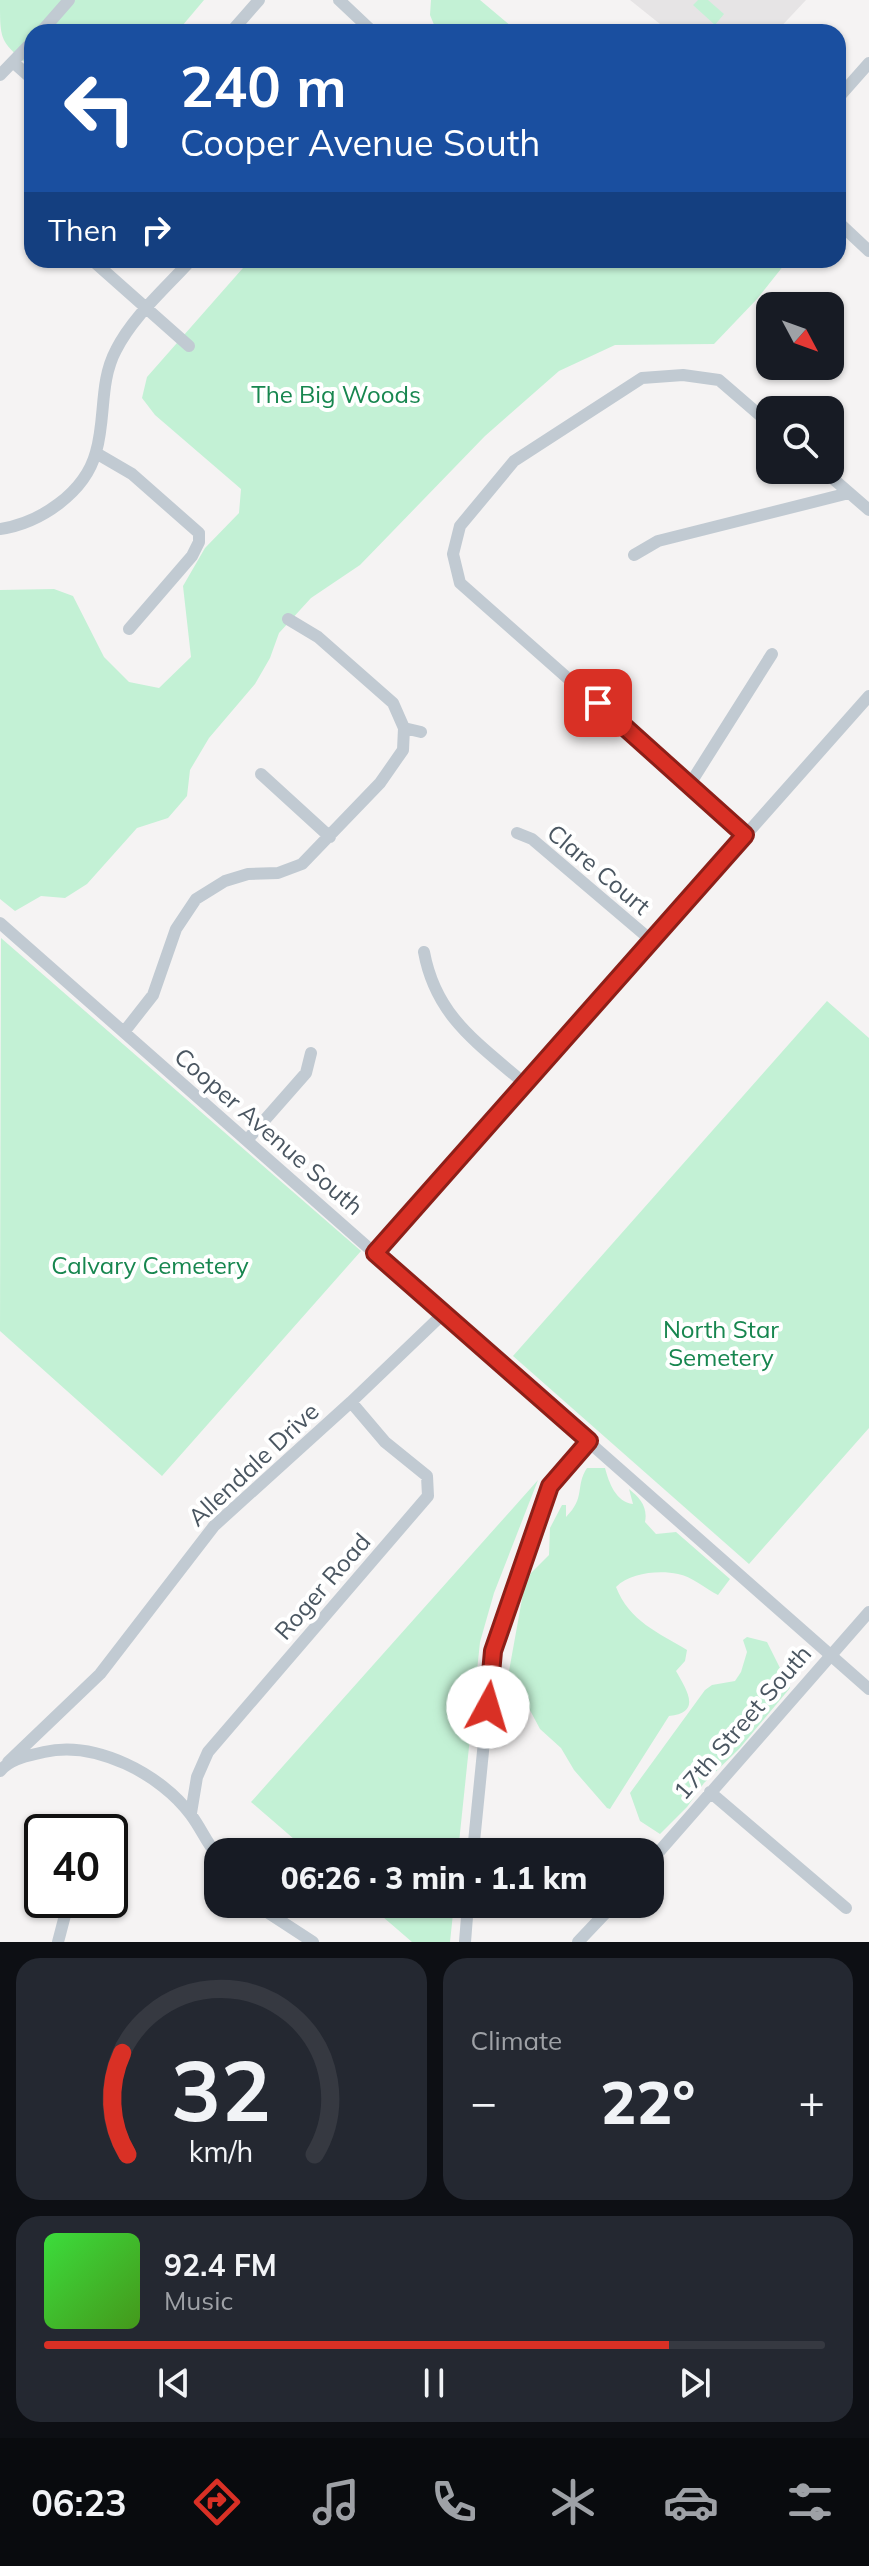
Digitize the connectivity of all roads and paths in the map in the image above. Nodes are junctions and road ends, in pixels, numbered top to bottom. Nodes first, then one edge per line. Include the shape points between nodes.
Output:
1 (69, 0) edge
2 (259, 0) edge
3 (339, 0) edge
4 (48, 24) edge
5 (238, 24) edge
6 (365, 24) edge
7 (24, 51) edge
8 (14, 63) junction
9 (869, 63) edge
10 (24, 72) edge
11 (0, 75) edge
12 (846, 89) edge
13 (846, 229) edge
14 (869, 251) edge
15 (101, 268) edge
16 (184, 268) edge
17 (147, 310) junction
18 (189, 346) dead end
19 (756, 412) edge
20 (96, 453) junction
21 (839, 484) edge
22 (849, 493) junction
23 (869, 510) edge
24 (0, 529) edge
25 (634, 555) dead end
26 (288, 619) dead end
27 (129, 629) dead end
28 (772, 654) dead end
29 (869, 696) edge
30 (404, 728) junction
31 (421, 732) dead end
32 (261, 774) dead end
33 (690, 784) junction
34 (517, 833) dead end
35 (745, 835) junction
36 (330, 837) junction
37 (0, 923) edge
38 (652, 941) junction
39 (424, 952) dead end
40 (124, 1032) junction
41 (311, 1053) dead end
42 (525, 1084) junction
43 (247, 1140) junction
44 (375, 1253) junction
45 (443, 1314) junction
46 (351, 1402) junction
47 (589, 1441) junction
48 (869, 1612) edge
49 (830, 1655) junction
50 (869, 1689) edge
51 (4, 1766) edge
52 (710, 1792) junction
53 (191, 1813) junction
54 (207, 1838) edge
55 (474, 1838) edge
56 (664, 1846) edge
57 (846, 1908) dead end
58 (64, 1918) edge
59 (276, 1918) edge
60 (467, 1918) edge
61 (602, 1918) edge
62 (58, 1942) edge
63 (313, 1942) edge
64 (465, 1942) edge
65 (582, 1942) edge

1 - 4 street
2 - 5 street
3 - 6 street
7 - 8 street
8 - 10 street
8 - 11 street
9 - 12 street
13 - 14 street
15 - 17 street
16 - 17 street
17 - 18 street
17 - 20 street via 109,366
19 - 33 street via 719,380 683,375 642,378 514,461 460,526 453,554 460,583
20 - 24 street via 64,500 27,522
20 - 27 street via 132,474 199,533 192,556
21 - 22 street
22 - 23 street
22 - 25 street via 658,541
26 - 30 street via 318,637 387,696
28 - 33 street
29 - 35 street
30 - 31 street
30 - 36 street via 403,750 395,765
32 - 36 street
33 - 35 street
34 - 38 street, Clare Court via 532,839
35 - 38 street
36 - 40 street via 302,864 225,881 196,899 176,929 153,995
37 - 40 street, Cooper Avenue South
38 - 42 street
39 - 42 street via 429,978 459,1026
40 - 43 street, Cooper Avenue South
41 - 43 street via 306,1073
42 - 44 street
43 - 44 street, Cooper Avenue South
44 - 45 street, Cooper Avenue South
45 - 46 street, Allendale Drive
45 - 47 street, Cooper Avenue South
46 - 51 street, Allendale Drive via 214,1526 100,1674
46 - 53 street, Roger Road via 385,1442 427,1476 428,1496 208,1752
47 - 49 street, Cooper Avenue South
47 - 55 street via 550,1486 493,1651
48 - 49 street, 17th Street South
49 - 50 street, Cooper Avenue South
49 - 52 street, 17th Street South
51 - 53 street via 50,1751 77,1749 147,1773
52 - 56 street, 17th Street South
52 - 57 street
53 - 54 street
58 - 62 street
59 - 63 street
60 - 64 street
61 - 65 street

